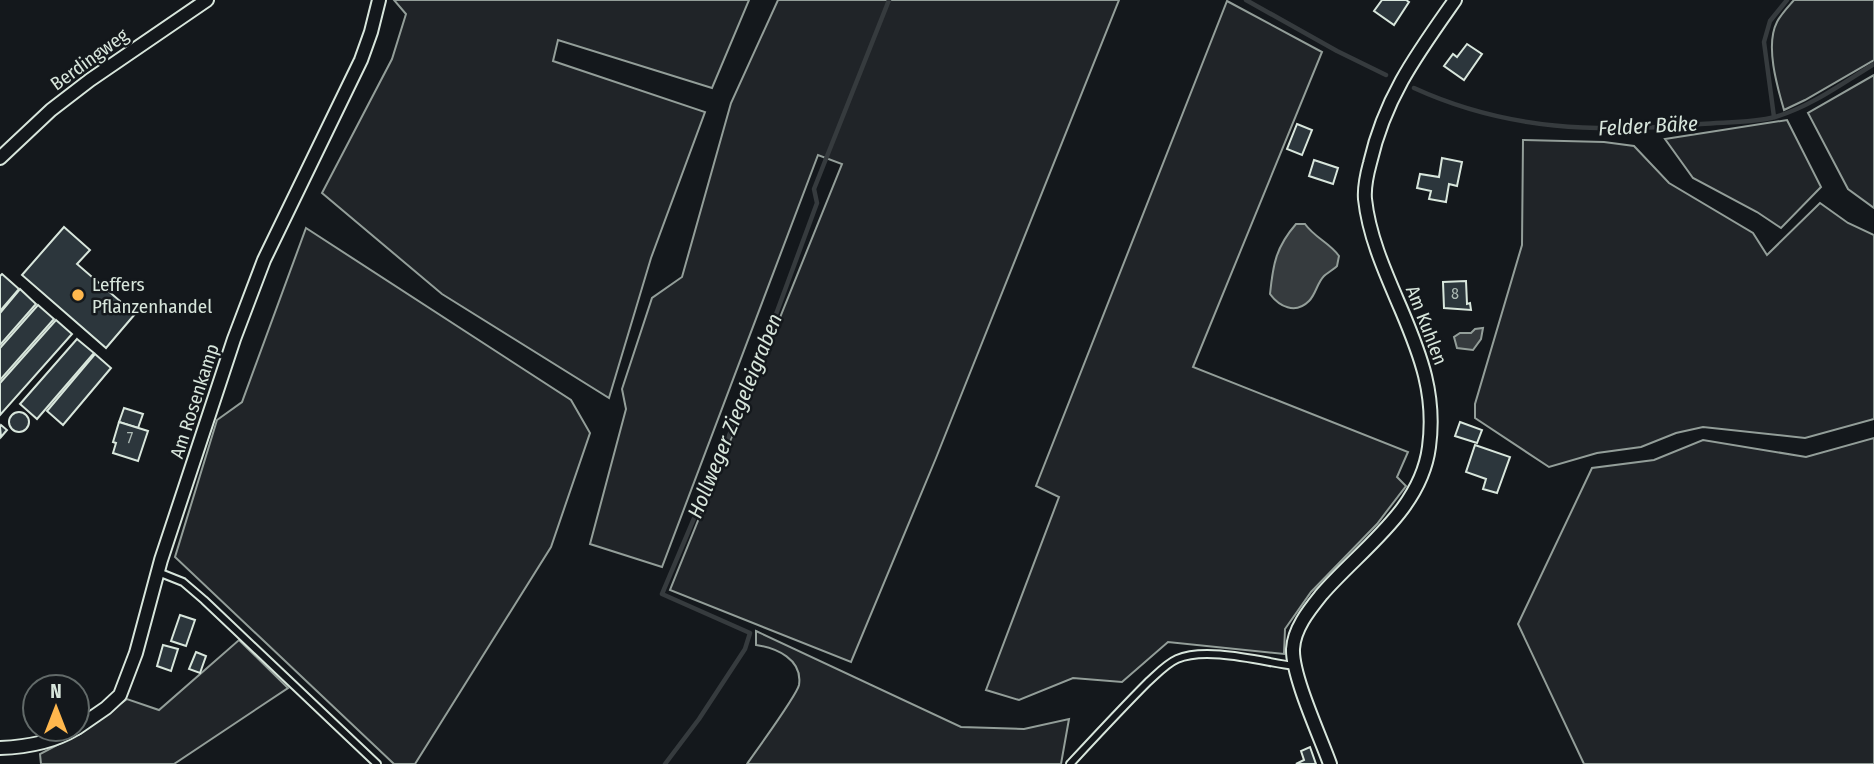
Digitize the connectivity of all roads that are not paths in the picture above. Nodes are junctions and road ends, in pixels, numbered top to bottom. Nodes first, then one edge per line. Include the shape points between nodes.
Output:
1 (207, 0) edge
2 (379, 0) edge
3 (1455, 0) edge
4 (0, 158) edge
5 (158, 572) junction
6 (1294, 666) junction
7 (91, 718) edge
8 (40, 743) edge
9 (0, 748) edge
10 (377, 764) edge
11 (1070, 764) edge
12 (1330, 764) edge

1 - 4 street, Berdingweg via 90,80
2 - 5 street, Am Rosenkamp via 361,60 264,260
3 - 6 street, Am Kuhlen via 1395,89 1376,137 1364,198 1380,260 1428,381 1431,426 1422,477 1399,512 1309,610 1297,632
5 - 7 street, Am Rosenkamp via 120,695
5 - 10 lane via 183,582 204,600
6 - 11 lane via 1218,655 1178,658 1125,705
6 - 12 street, Am Kuhlen
8 - 9 street, Am Rosenkamp

